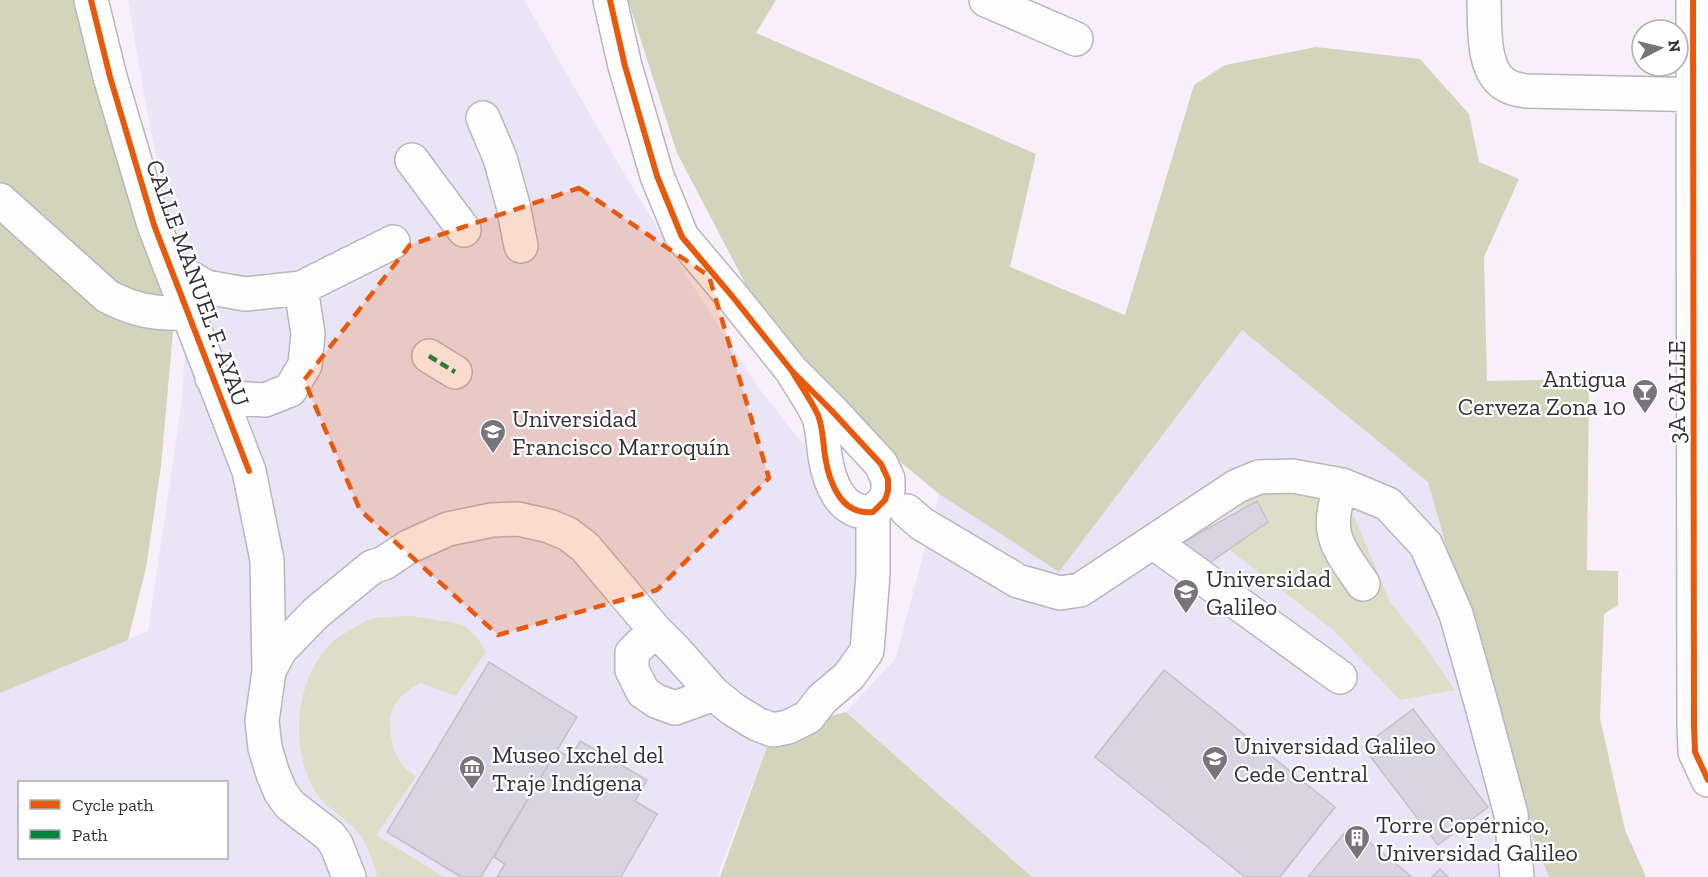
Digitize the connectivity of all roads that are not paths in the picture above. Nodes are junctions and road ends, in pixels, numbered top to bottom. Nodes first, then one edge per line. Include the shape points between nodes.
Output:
1 (91, 0) edge
2 (610, 0) edge
3 (986, 0) edge
4 (1484, 0) edge
5 (1693, 0) edge
6 (1076, 39) dead end
7 (1701, 95) edge
8 (483, 118) dead end
9 (412, 160) dead end
10 (0, 200) edge
11 (464, 230) dead end
12 (393, 243) dead end
13 (520, 246) dead end
14 (169, 265) junction
15 (301, 288) junction
16 (187, 313) junction
17 (792, 371) junction
18 (212, 378) junction
19 (1342, 485) junction
20 (907, 511) dead end
21 (873, 512) junction
22 (1153, 542) junction
23 (1363, 584) dead end
24 (1701, 595) edge
25 (655, 630) junction
26 (269, 671) junction
27 (1340, 677) dead end
28 (714, 694) junction
29 (1708, 780) edge
30 (349, 877) edge
31 (1516, 877) edge

1 - 14 street, CALLE MANUEL F. AYAU via 140,184
2 - 17 street via 653,166 682,237
3 - 6 street
4 - 7 street via 1485,48 1494,73 1506,86 1526,91
5 - 7 street, 3A CALLE
7 - 24 street, 3A CALLE
8 - 13 street via 500,158
9 - 11 street
10 - 16 street via 107,296 146,312
12 - 15 street
14 - 15 street via 206,286 245,294
14 - 16 street, CALLE MANUEL F. AYAU
15 - 18 street via 308,334 305,365 290,390 265,400 234,398
16 - 18 street, CALLE MANUEL F. AYAU
17 - 21 street via 818,415 825,457 839,494 857,512
17 - 21 street via 881,464 888,479 888,491
18 - 26 street, CALLE MANUEL F. AYAU via 249,471 267,560
19 - 22 street via 1292,476 1259,477 1237,486
19 - 23 street via 1333,516 1334,534 1339,549
19 - 31 street via 1388,504 1426,545 1456,614 1511,814
20 - 22 street via 1018,581 1060,593 1080,590
21 - 28 street via 867,651 849,676 808,717 788,728 773,730 734,710
22 - 27 street
24 - 29 street, 3A CALLE via 1695,752
25 - 26 street via 585,547 568,534 518,519 492,519 448,530 372,567 296,632
25 - 28 street
25 - 28 street via 632,653 632,670 643,693 675,708
26 - 30 street via 262,721 273,774 290,805 336,844

